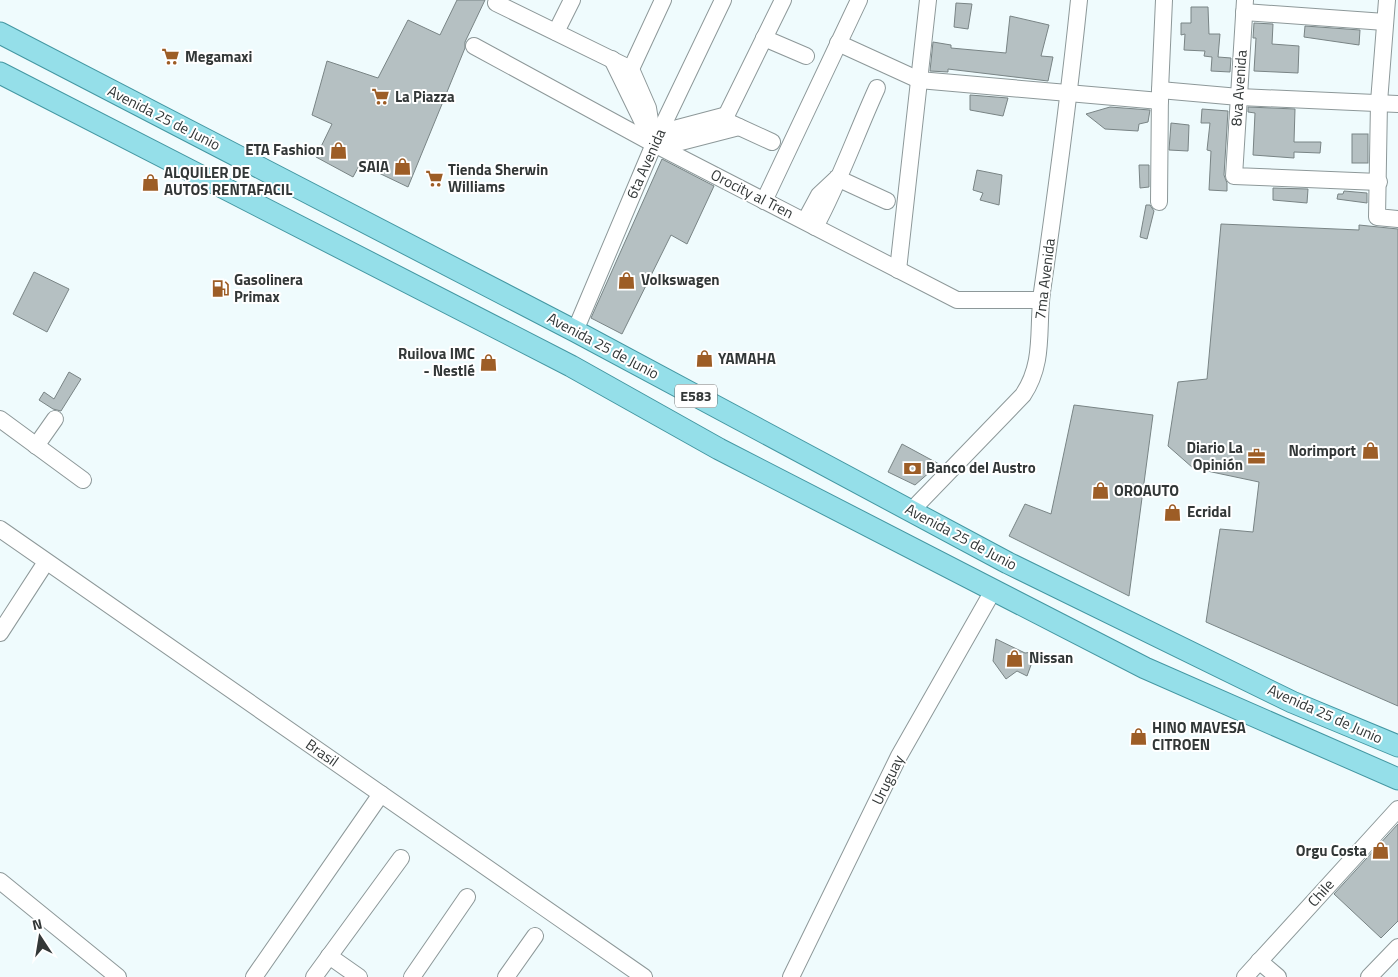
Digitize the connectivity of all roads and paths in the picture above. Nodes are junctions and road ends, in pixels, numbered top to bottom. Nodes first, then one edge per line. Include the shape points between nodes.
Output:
1 (572, 0) edge
2 (663, 0) edge
3 (723, 0) edge
4 (783, 0) edge
5 (859, 0) edge
6 (928, 0) edge
7 (1079, 0) edge
8 (1164, 0) edge
9 (1387, 0) edge
10 (496, 3) dead end
11 (1245, 6) edge
12 (1385, 22) junction
13 (556, 32) junction
14 (0, 33) edge
15 (764, 38) junction
16 (838, 43) junction
17 (474, 46) dead end
18 (806, 56) dead end
19 (612, 59) junction
20 (631, 69) junction
21 (0, 73) edge
22 (919, 80) junction
23 (877, 88) dead end
24 (1069, 94) junction
25 (1160, 96) junction
26 (1239, 97) junction
27 (1379, 102) junction
28 (1398, 104) edge
29 (733, 121) junction
30 (772, 142) dead end
31 (654, 144) junction
32 (837, 178) junction
33 (1379, 182) junction
34 (886, 200) dead end
35 (764, 201) junction
36 (1159, 202) dead end
37 (1398, 219) edge
38 (810, 224) junction
39 (898, 270) junction
40 (1041, 300) junction
41 (460, 310) junction
42 (575, 331) junction
43 (0, 419) edge
44 (55, 420) dead end
45 (36, 446) junction
46 (83, 480) dead end
47 (912, 511) junction
48 (0, 529) edge
49 (46, 562) junction
50 (994, 589) junction
51 (0, 633) edge
52 (1398, 746) edge
53 (1398, 779) edge
54 (381, 794) junction
55 (1398, 809) edge
56 (401, 858) dead end
57 (0, 881) edge
58 (467, 898) dead end
59 (535, 936) dead end
60 (1398, 947) edge
61 (329, 956) junction
62 (1259, 961) junction
63 (118, 977) edge
64 (254, 977) edge
65 (314, 977) edge
66 (359, 977) edge
67 (412, 977) edge
68 (506, 977) edge
69 (644, 977) edge
70 (791, 977) edge
71 (1244, 977) edge
72 (1278, 977) edge
73 (1369, 977) edge

1 - 13 street
2 - 20 street
3 - 31 street, 6ta Avenida
4 - 15 street
5 - 16 street
6 - 22 street
7 - 24 street, 7ma Avenida
8 - 25 street
9 - 12 street
10 - 13 street
11 - 12 street
11 - 26 street, 8va Avenida
12 - 27 street
13 - 19 street
14 - 42 main road, Avenida 25 de Junio / E583
15 - 18 street
15 - 29 street
16 - 22 street
16 - 35 street
17 - 31 street, Orocity al Tren
19 - 20 street
19 - 31 street
20 - 31 street via 648,108
21 - 41 main road, Avenida 25 de Junio / E583
22 - 24 street
22 - 39 street
23 - 32 street
24 - 25 street
24 - 40 street, 7ma Avenida
25 - 26 street
25 - 36 street
26 - 27 street
26 - 33 street, 8va Avenida via 1234,176
27 - 28 street
27 - 33 street
29 - 30 street
29 - 31 street via 674,129
31 - 35 street, Orocity al Tren
31 - 42 street, 6ta Avenida
32 - 34 street
32 - 38 street via 819,195
33 - 37 street via 1377,218
35 - 38 street, Orocity al Tren
38 - 39 street, Orocity al Tren
39 - 40 street, Orocity al Tren via 957,300
40 - 47 street, 7ma Avenida via 1038,363 1033,380 1023,395
41 - 42 main road via 485,316 550,345 567,344
41 - 50 main road, Avenida 25 de Junio / E583 via 571,366 719,449
42 - 47 main road, Avenida 25 de Junio / E583
43 - 45 street
44 - 45 street
45 - 46 street
47 - 52 main road, Avenida 25 de Junio / E583 via 1008,563 1292,702
48 - 49 street, Brasil
49 - 51 street
49 - 54 street, Brasil
50 - 53 main road, Avenida 25 de Junio / E583 via 1145,668
50 - 70 street, Uruguay via 899,756
54 - 64 street
54 - 69 street, Brasil
55 - 62 street, Chile
56 - 61 street
57 - 63 street
58 - 67 street
59 - 68 street
60 - 73 street
61 - 65 street
61 - 66 street
62 - 71 street, Chile
62 - 72 street

